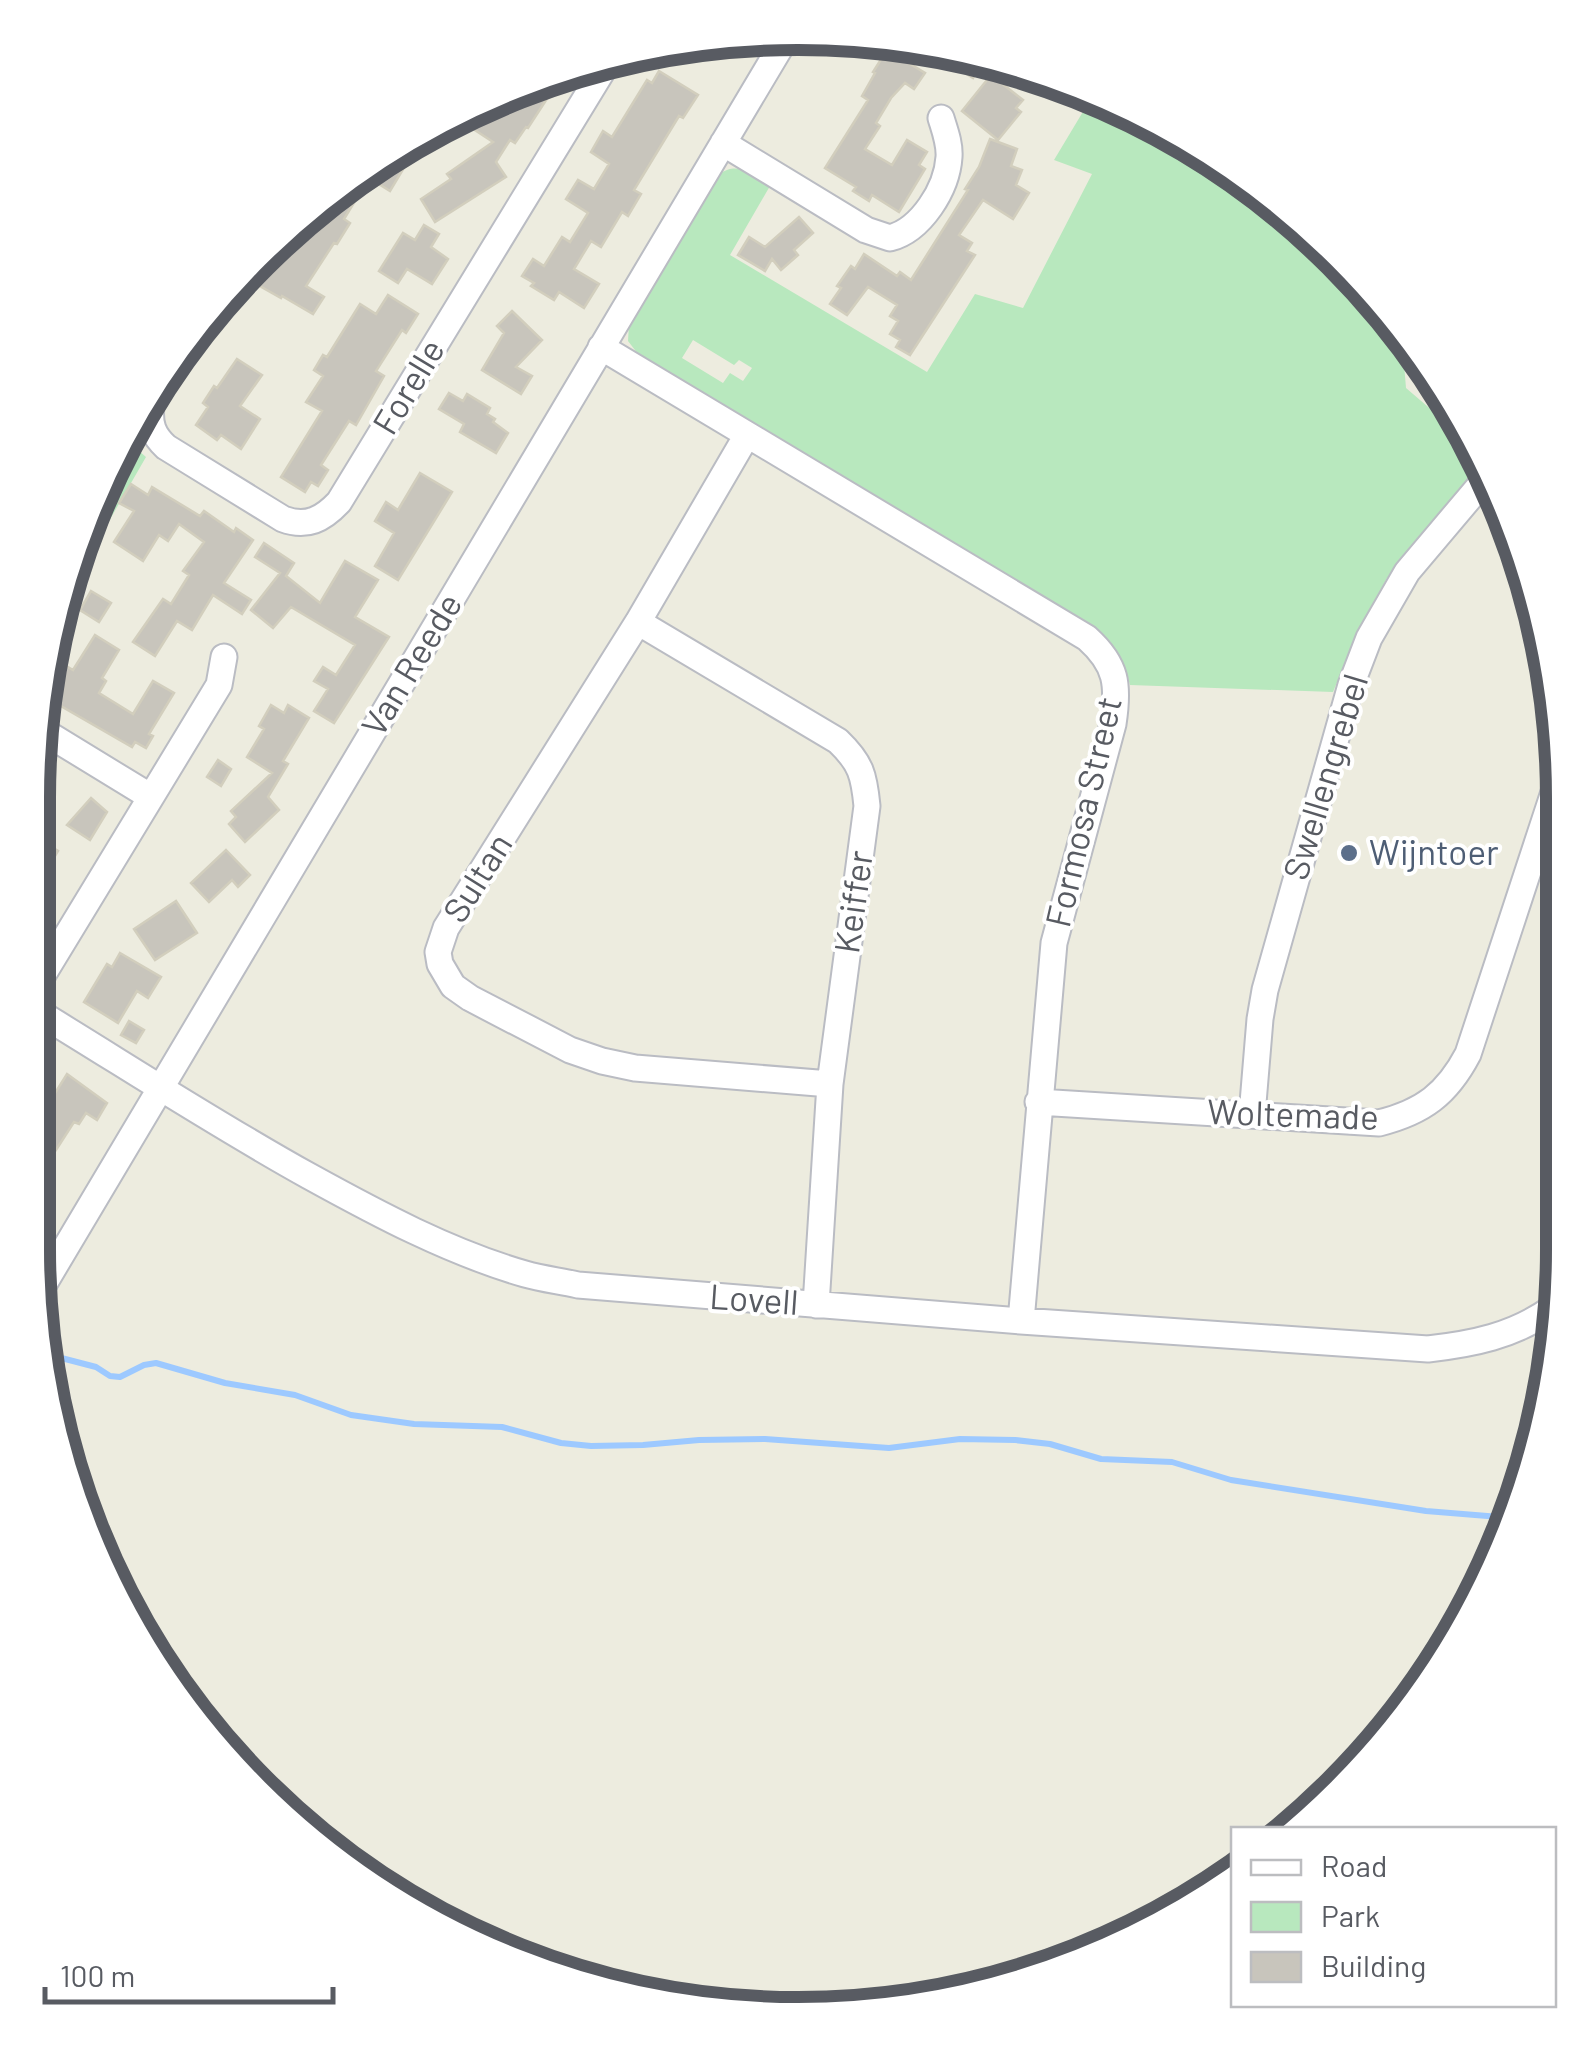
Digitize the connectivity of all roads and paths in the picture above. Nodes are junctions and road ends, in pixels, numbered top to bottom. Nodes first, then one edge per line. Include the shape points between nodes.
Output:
1 (778, 51) edge
2 (599, 77) edge
3 (940, 118) dead end
4 (723, 143) junction
5 (601, 347) junction
6 (152, 421) edge
7 (747, 435) junction
8 (1478, 488) edge
9 (638, 622) junction
10 (224, 657) dead end
11 (53, 737) edge
12 (151, 797) junction
13 (1546, 846) edge
14 (50, 962) edge
15 (50, 1020) edge
16 (830, 1084) junction
17 (160, 1088) junction
18 (1038, 1102) junction
19 (1252, 1115) junction
20 (51, 1272) edge
21 (816, 1305) junction
22 (1542, 1319) edge
23 (1020, 1320) junction

1 - 4 street, Van Reede
2 - 6 street, Forelle via 329,513 307,524 283,520 166,448
3 - 4 street via 950,152 940,191 909,230 890,238
4 - 5 street, Van Reede
5 - 7 street, Formosa Street
5 - 17 street, Van Reede
7 - 9 street, Sultan
7 - 18 street, Formosa Street via 1087,638 1114,675 1113,724 1054,942
8 - 19 street, Swellengrebel via 1407,572 1351,685 1265,990
9 - 16 street, Keiffer via 838,741 859,764 866,806
9 - 16 street, Sultan via 446,928 440,964 470,998 602,1061
10 - 12 street via 219,685
11 - 12 street
12 - 14 street
13 - 19 street, Woltemade via 1468,1054 1448,1087 1405,1117 1379,1123
15 - 17 street, Lovell
16 - 21 street, Keiffer
17 - 20 street, Van Reede
17 - 21 street, Lovell via 356,1202 527,1275
18 - 19 street, Woltemade
18 - 23 street, Formosa Street
21 - 23 street, Lovell
22 - 23 street, Lovell via 1500,1336 1428,1349

